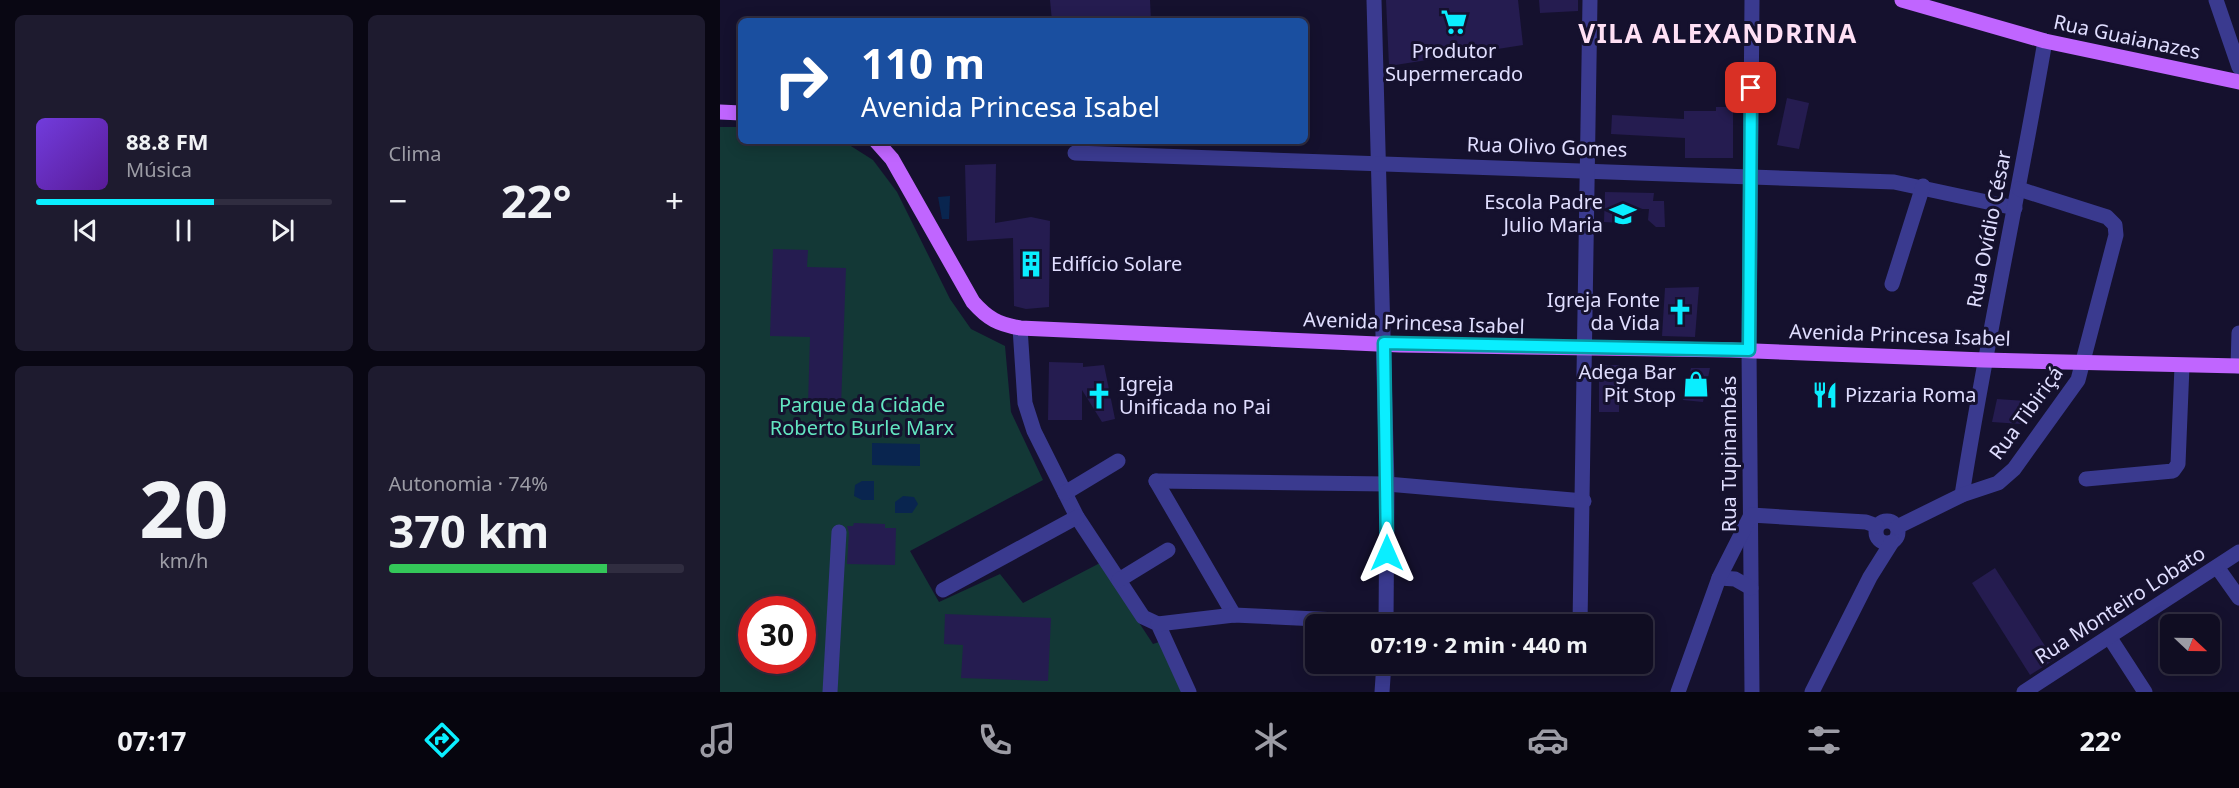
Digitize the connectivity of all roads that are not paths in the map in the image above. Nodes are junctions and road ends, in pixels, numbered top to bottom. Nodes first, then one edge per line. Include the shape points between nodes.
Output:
1 (1374, 0) edge
2 (1590, 0) edge
3 (1752, 0) edge
4 (1902, 0) edge
5 (2216, 0) edge
6 (2045, 41) junction
7 (2239, 67) edge
8 (2239, 82) edge
9 (720, 112) edge
10 (738, 113) edge
11 (879, 144) edge
12 (1075, 153) dead end
13 (1377, 161) junction
14 (1587, 169) junction
15 (1751, 176) junction
16 (1923, 186) junction
17 (2019, 189) junction
18 (2015, 208) junction
19 (1892, 284) dead end
20 (1020, 328) junction
21 (2239, 333) edge
22 (1384, 343) junction
23 (1586, 348) junction
24 (1749, 350) junction
25 (1984, 360) junction
26 (2084, 362) junction
27 (2181, 366) junction
28 (2239, 366) edge
29 (1118, 461) dead end
30 (2086, 479) dead end
31 (1387, 484) junction
32 (1065, 493) junction
33 (1962, 495) junction
34 (1584, 501) junction
35 (1751, 515) junction
36 (1077, 517) junction
37 (839, 532) dead end
38 (1886, 534) junction
39 (1168, 550) dead end
40 (2239, 552) edge
41 (2217, 567) junction
42 (1719, 578) junction
43 (1119, 580) junction
44 (1750, 588) junction
45 (943, 590) dead end
46 (2239, 598) edge
47 (1386, 614) edge
48 (1581, 614) edge
49 (1234, 615) junction
50 (1305, 619) edge
51 (1158, 624) junction
52 (2110, 638) junction
53 (1383, 674) edge
54 (830, 692) edge
55 (1189, 692) edge
56 (1382, 692) edge
57 (1678, 692) edge
58 (1752, 692) edge
59 (1812, 692) edge
60 (2024, 692) edge
61 (2145, 692) edge

1 - 13 street
2 - 14 street
3 - 15 street, Rua Tupinambás
4 - 6 main road, Rua Guaianazes
5 - 7 street
6 - 8 main road, Rua Guaianazes
6 - 17 street, Rua Ovídio César
9 - 10 main road
11 - 20 main road, Avenida Princesa Isabel via 892,159 973,302 997,323
12 - 13 street, Rua Olivo Gomes
13 - 14 street, Rua Olivo Gomes
13 - 22 street
14 - 15 street, Rua Olivo Gomes
14 - 23 street
15 - 16 street, Rua Olivo Gomes
15 - 24 street, Rua Tupinambás
16 - 18 street, Rua Olivo Gomes
16 - 19 street
17 - 18 street, Rua Ovídio César
17 - 26 street, Rua Tibiriçá via 2107,217 2115,225 2116,236
18 - 25 street, Rua Ovídio César
20 - 22 main road, Avenida Princesa Isabel
20 - 32 street via 1025,403
21 - 28 street
22 - 23 main road, Avenida Princesa Isabel
22 - 31 street
23 - 24 main road, Avenida Princesa Isabel
23 - 34 street
24 - 25 main road, Avenida Princesa Isabel
24 - 35 street, Rua Tupinambás
25 - 26 main road, Avenida Princesa Isabel
25 - 33 street, Rua Ovídio César
26 - 27 main road, Avenida Princesa Isabel
26 - 33 street, Rua Tibiriçá via 2078,380 2014,469 1998,483
27 - 28 main road, Avenida Princesa Isabel
27 - 30 street via 2178,465 2173,471
29 - 32 street
31 - 34 street
31 - 47 street
31 - 49 street via 1156,481
32 - 36 street
33 - 38 street, Rua Tibiriçá
34 - 48 street
35 - 38 street via 1866,522
35 - 42 street
35 - 44 street, Rua Tupinambás
36 - 43 street
36 - 45 street
37 - 54 street
38 - 59 street via 1870,577
39 - 43 street
40 - 41 street, Rua Monteiro Lobato
41 - 46 street
41 - 52 street, Rua Monteiro Lobato
42 - 44 street via 1735,579
42 - 57 street
43 - 51 street via 1143,618
44 - 58 street, Rua Tupinambás
49 - 50 street
49 - 51 street
51 - 55 street
52 - 60 street, Rua Monteiro Lobato
52 - 61 street
53 - 56 street

